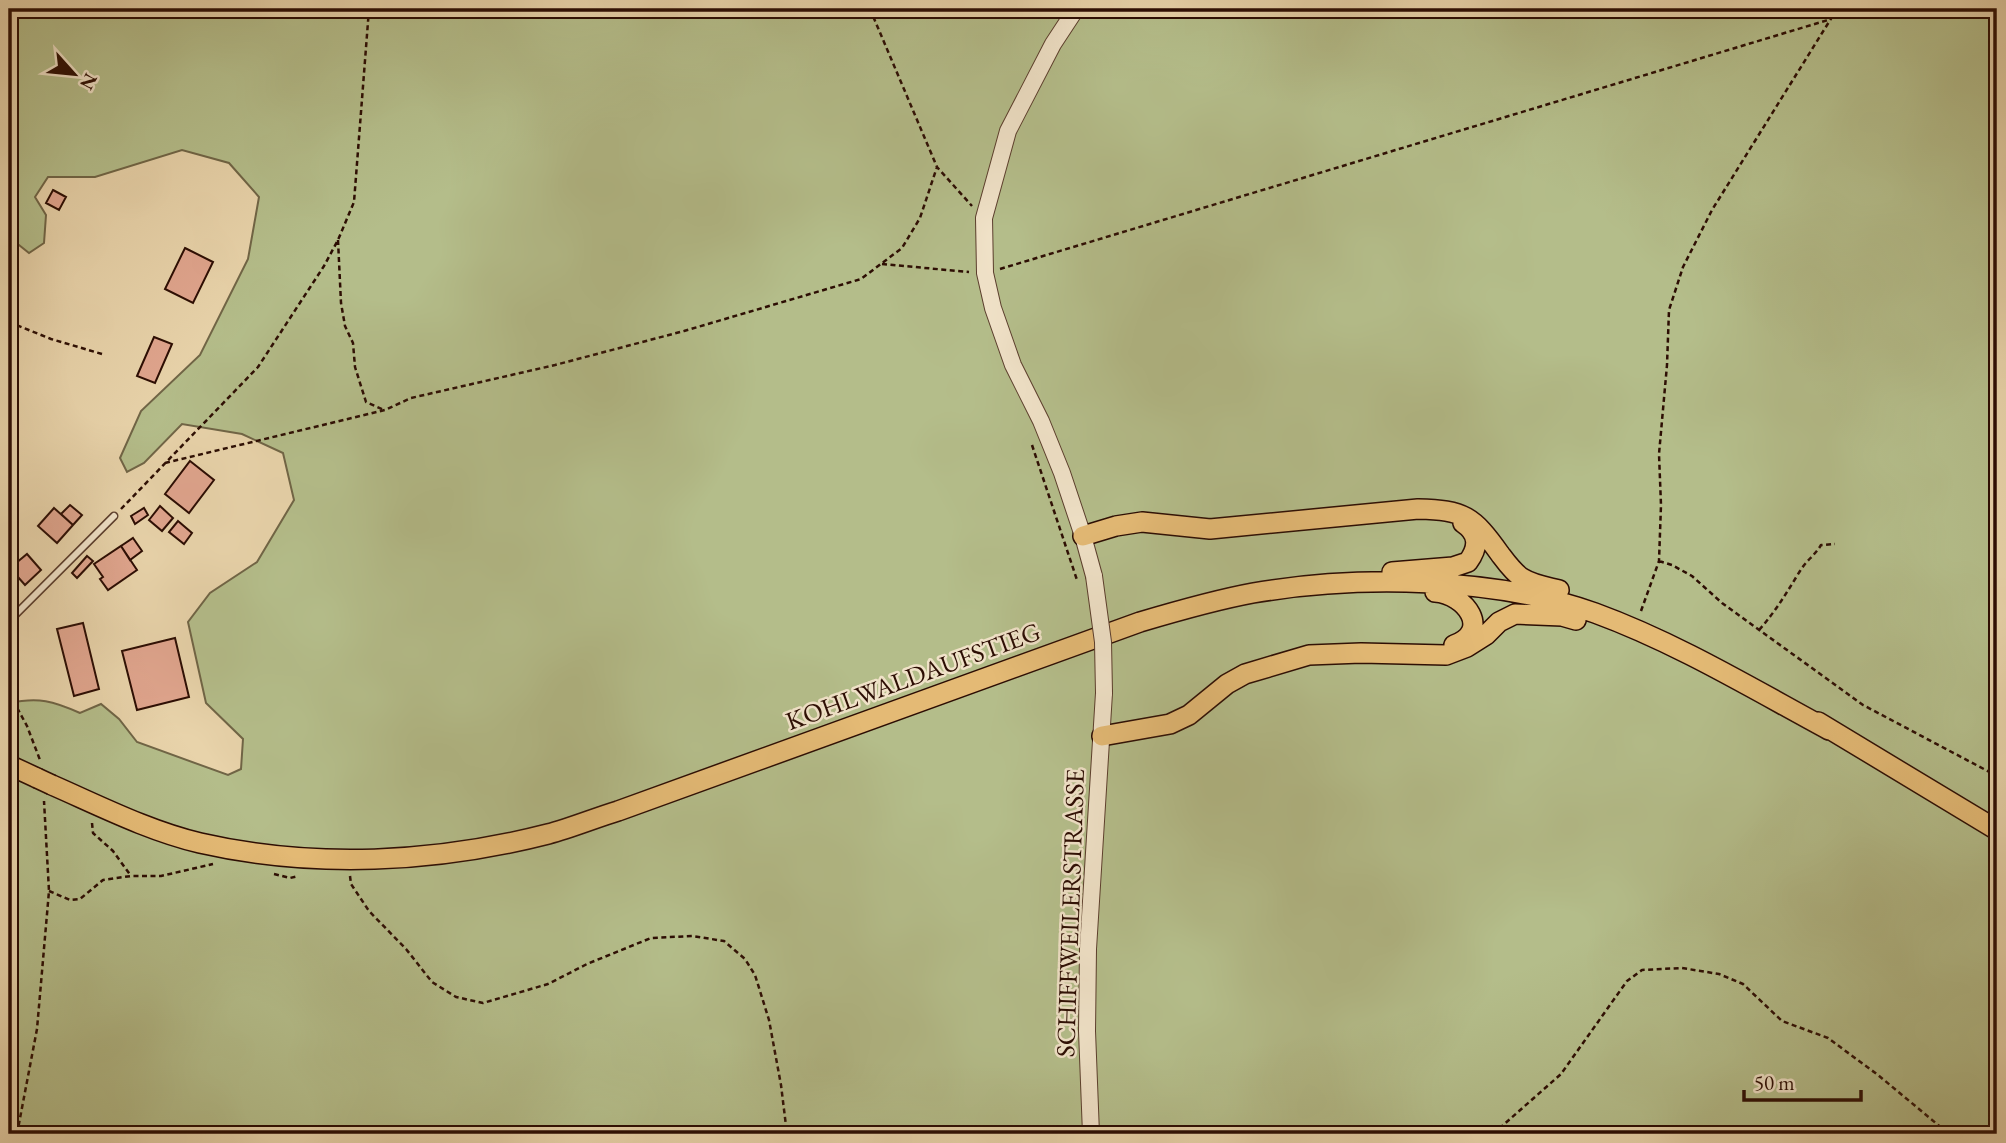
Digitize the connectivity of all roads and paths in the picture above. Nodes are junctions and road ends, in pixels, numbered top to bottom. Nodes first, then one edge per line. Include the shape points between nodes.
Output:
1 (369, 9) edge
2 (870, 9) edge
3 (1076, 9) edge
4 (1837, 9) edge
5 (1828, 20) junction
6 (937, 167) junction
7 (984, 219) junction
8 (338, 240) junction
9 (882, 264) junction
10 (985, 273) junction
11 (9, 322) edge
12 (102, 354) dead end
13 (384, 410) junction
14 (1031, 441) dead end
15 (165, 463) junction
16 (1418, 509) junction
17 (114, 516) joint
18 (1083, 536) junction
19 (1835, 544) dead end
20 (1659, 561) junction
21 (1077, 580) dead end
22 (1328, 586) junction
23 (1253, 593) junction
24 (1639, 617) junction
25 (9, 621) edge
26 (1759, 630) junction
27 (1398, 654) junction
28 (1728, 676) junction
29 (9, 693) edge
30 (1829, 730) junction
31 (1102, 736) junction
32 (9, 765) edge
33 (1997, 776) edge
34 (44, 779) junction
35 (92, 815) dead end
36 (1997, 830) edge
37 (351, 860) junction
38 (221, 864) dead end
39 (268, 873) dead end
40 (131, 876) junction
41 (301, 876) dead end
42 (49, 891) junction
43 (17, 1134) edge
44 (787, 1134) edge
45 (1091, 1134) edge
46 (1493, 1134) edge
47 (1949, 1134) edge

1 - 8 path via 354,202
2 - 6 path
3 - 7 street, SCHIFFWEILERSTRASSE via 1008,131
4 - 5 path
5 - 10 path
5 - 20 path via 1712,210 1683,267 1669,310 1659,454
6 - 7 path
6 - 9 path via 920,218 902,248
7 - 10 street, SCHIFFWEILERSTRASSE
8 - 13 path via 341,303 355,367 366,402
8 - 15 path via 258,367
9 - 10 path
9 - 13 path via 862,279 684,331 411,398
10 - 18 street, SCHIFFWEILERSTRASSE via 1013,365 1041,421
11 - 12 path
13 - 15 path
14 - 21 path
15 - 17 path
16 - 18 main road via 1210,529 1142,522
16 - 23 main road via 1447,515 1471,528 1477,544 1468,562 1330,576
16 - 24 main road via 1463,515 1482,528 1521,578
17 - 25 lane
18 - 31 street, SCHIFFWEILERSTRASSE, bridge via 1103,642
19 - 26 path via 1821,545
20 - 24 path
20 - 26 path via 1692,576
22 - 23 main road, KOHLWALDAUFSTIEG
22 - 27 main road via 1441,592 1469,607 1471,632 1459,644
22 - 28 main road, KOHLWALDAUFSTIEG via 1443,584 1541,598 1643,633
23 - 37 main road, KOHLWALDAUFSTIEG via 1140,622 549,834 466,851
24 - 30 main road via 1793,704
26 - 33 path via 1863,705
27 - 28 main road via 1446,655 1467,647 1515,614 1532,613 1562,616 1638,639
27 - 31 main road via 1309,655 1283,662 1245,674 1170,724
28 - 30 main road, KOHLWALDAUFSTIEG
29 - 34 path via 27,726
30 - 36 main road
31 - 45 street, SCHIFFWEILERSTRASSE via 1087,950
32 - 34 main road, KOHLWALDAUFSTIEG
34 - 37 main road, KOHLWALDAUFSTIEG via 156,830 199,843 254,853
34 - 42 path
35 - 40 path via 93,833
37 - 44 path via 351,884 432,982 456,997 483,1003 518,994 651,938 692,936 724,941 755,975 769,1020
38 - 40 path via 161,876
39 - 41 path
40 - 42 path via 103,880 80,899
42 - 43 path via 37,1030
46 - 47 path via 1561,1074 1627,981 1642,970 1682,968 1719,974 1743,984 1782,1021 1828,1038

